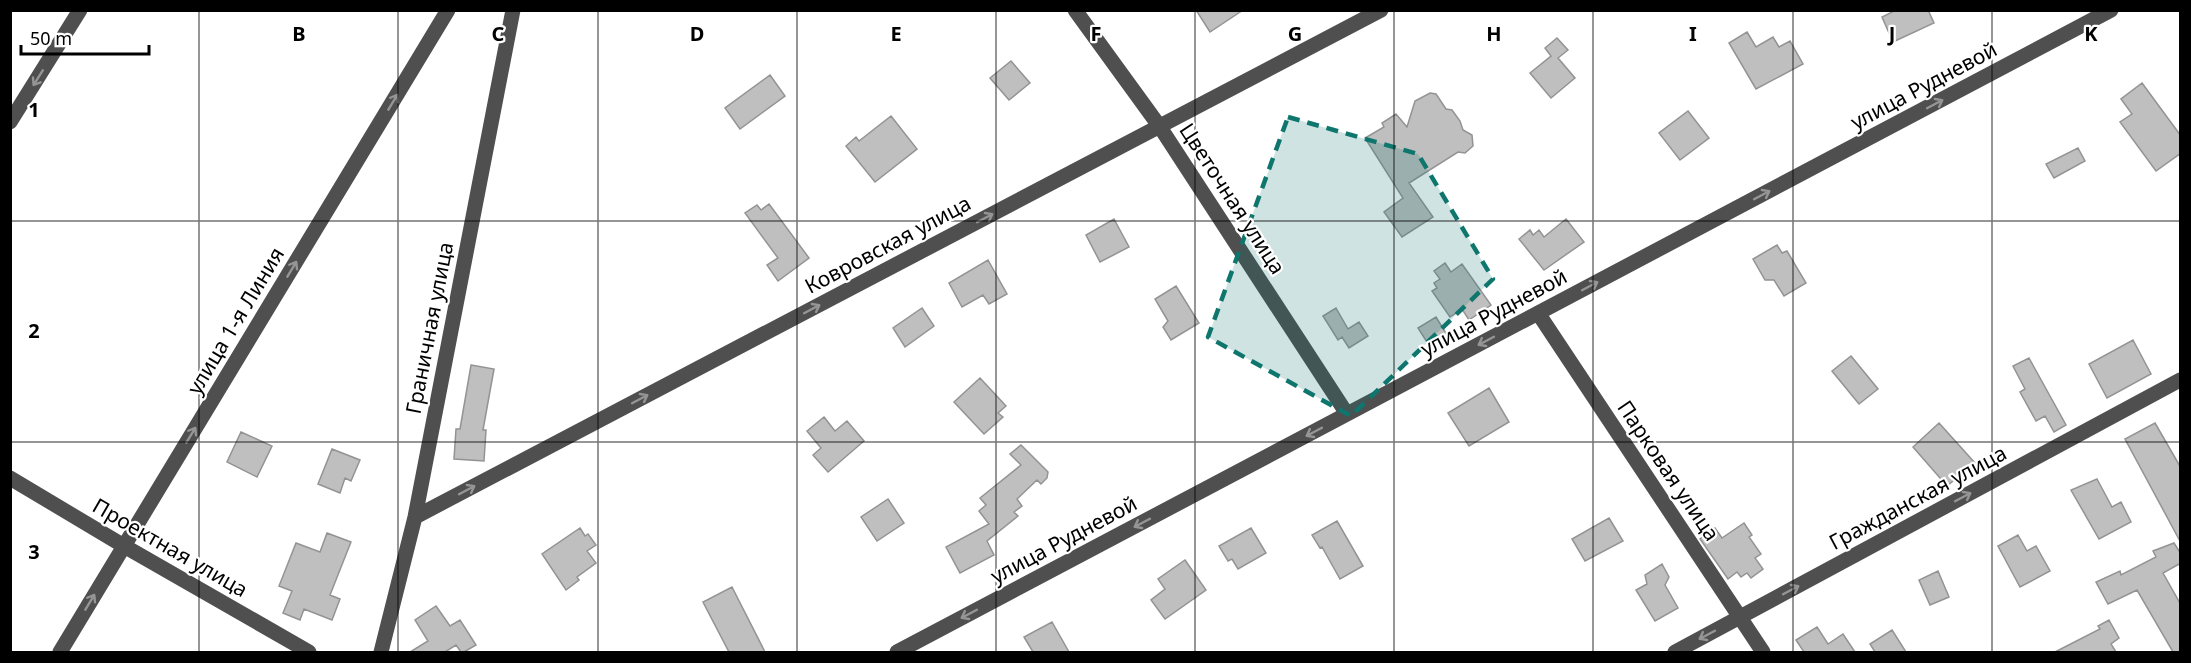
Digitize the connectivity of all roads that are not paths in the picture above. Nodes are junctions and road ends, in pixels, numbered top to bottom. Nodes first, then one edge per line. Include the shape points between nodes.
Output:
1 (80, 10) edge
2 (448, 10) edge
3 (513, 10) edge
4 (1075, 10) edge
5 (1381, 10) edge
6 (2111, 10) edge
7 (10, 122) edge
8 (1160, 127) junction
9 (1538, 313) junction
10 (2181, 380) edge
11 (1347, 414) junction
12 (10, 478) edge
13 (415, 517) junction
14 (124, 546) junction
15 (1740, 618) junction
16 (60, 652) edge
17 (309, 652) edge
18 (381, 652) edge
19 (897, 652) edge
20 (1675, 652) edge
21 (1763, 652) edge

1 -> 7 street
14 -> 2 street, улица 1-я Линия
3 - 13 street, Граничная улица
4 - 8 street, Цветочная улица
5 - 8 street, Ковровская улица
9 -> 6 street, улица Рудневой
8 - 11 street, Цветочная улица
13 -> 8 street, Ковровская улица
9 -> 11 street, улица Рудневой
9 - 15 street, Парковая улица
15 -> 10 street, Гражданская улица
11 -> 19 street, улица Рудневой
12 - 14 street, Проектная улица
13 - 18 street, Граничная улица
16 -> 14 street, улица 1-я Линия
14 - 17 street, Проектная улица
15 -> 20 street, Гражданская улица
15 - 21 street, Парковая улица

